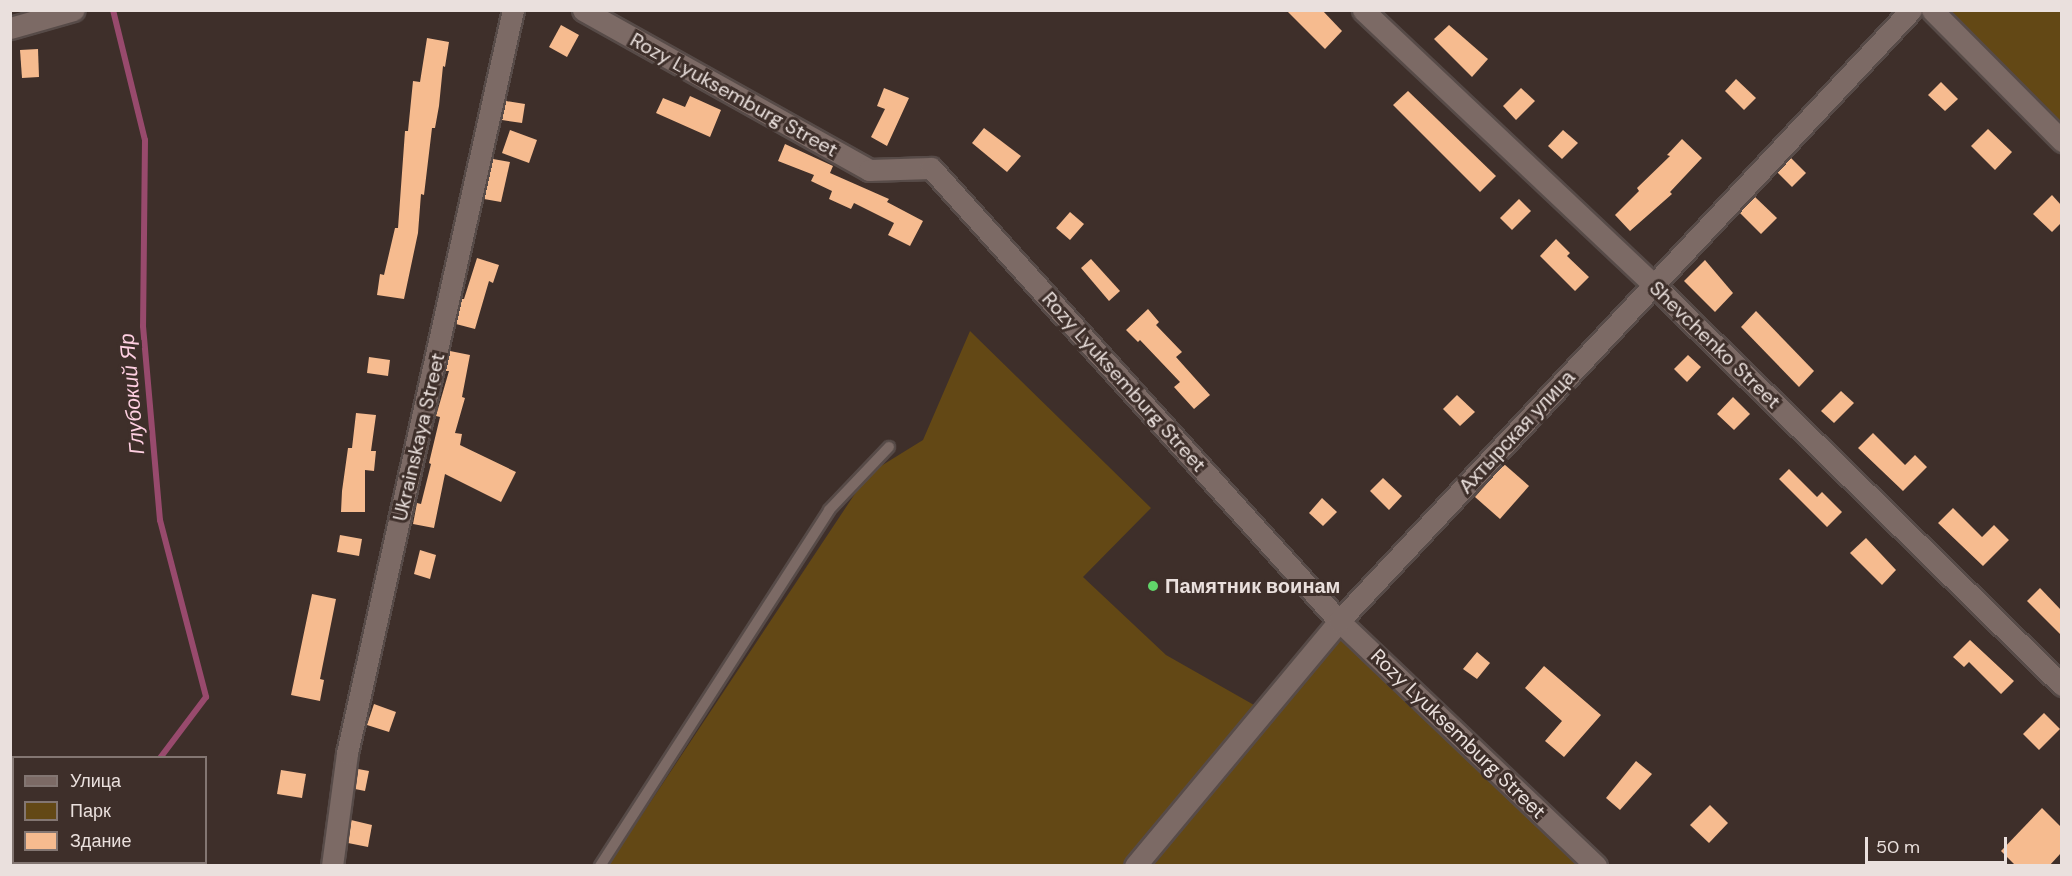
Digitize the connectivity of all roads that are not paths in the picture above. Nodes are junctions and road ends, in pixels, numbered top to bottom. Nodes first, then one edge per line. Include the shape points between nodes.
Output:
1 (73, 10) edge
2 (513, 10) edge
3 (583, 10) edge
4 (1363, 10) edge
5 (1911, 10) edge
6 (1932, 10) edge
7 (10, 28) edge
8 (2061, 141) edge
9 (1655, 286) junction
10 (889, 447) dead end
11 (1339, 621) junction
12 (2061, 686) edge
13 (332, 866) edge
14 (600, 866) edge
15 (1135, 866) edge
16 (1596, 866) edge

1 - 7 street
2 - 13 street, Ukrainskaya Street via 347,753
3 - 11 street, Rozy Lyuksemburg Street via 869,170 931,168
4 - 9 street, Shevchenko Street
5 - 9 street, Ахтырская улица
6 - 8 street
9 - 11 street, Ахтырская улица
9 - 12 street, Shevchenko Street
10 - 14 lane via 829,510
11 - 15 street, Ахтырская улица
11 - 16 street, Rozy Lyuksemburg Street

